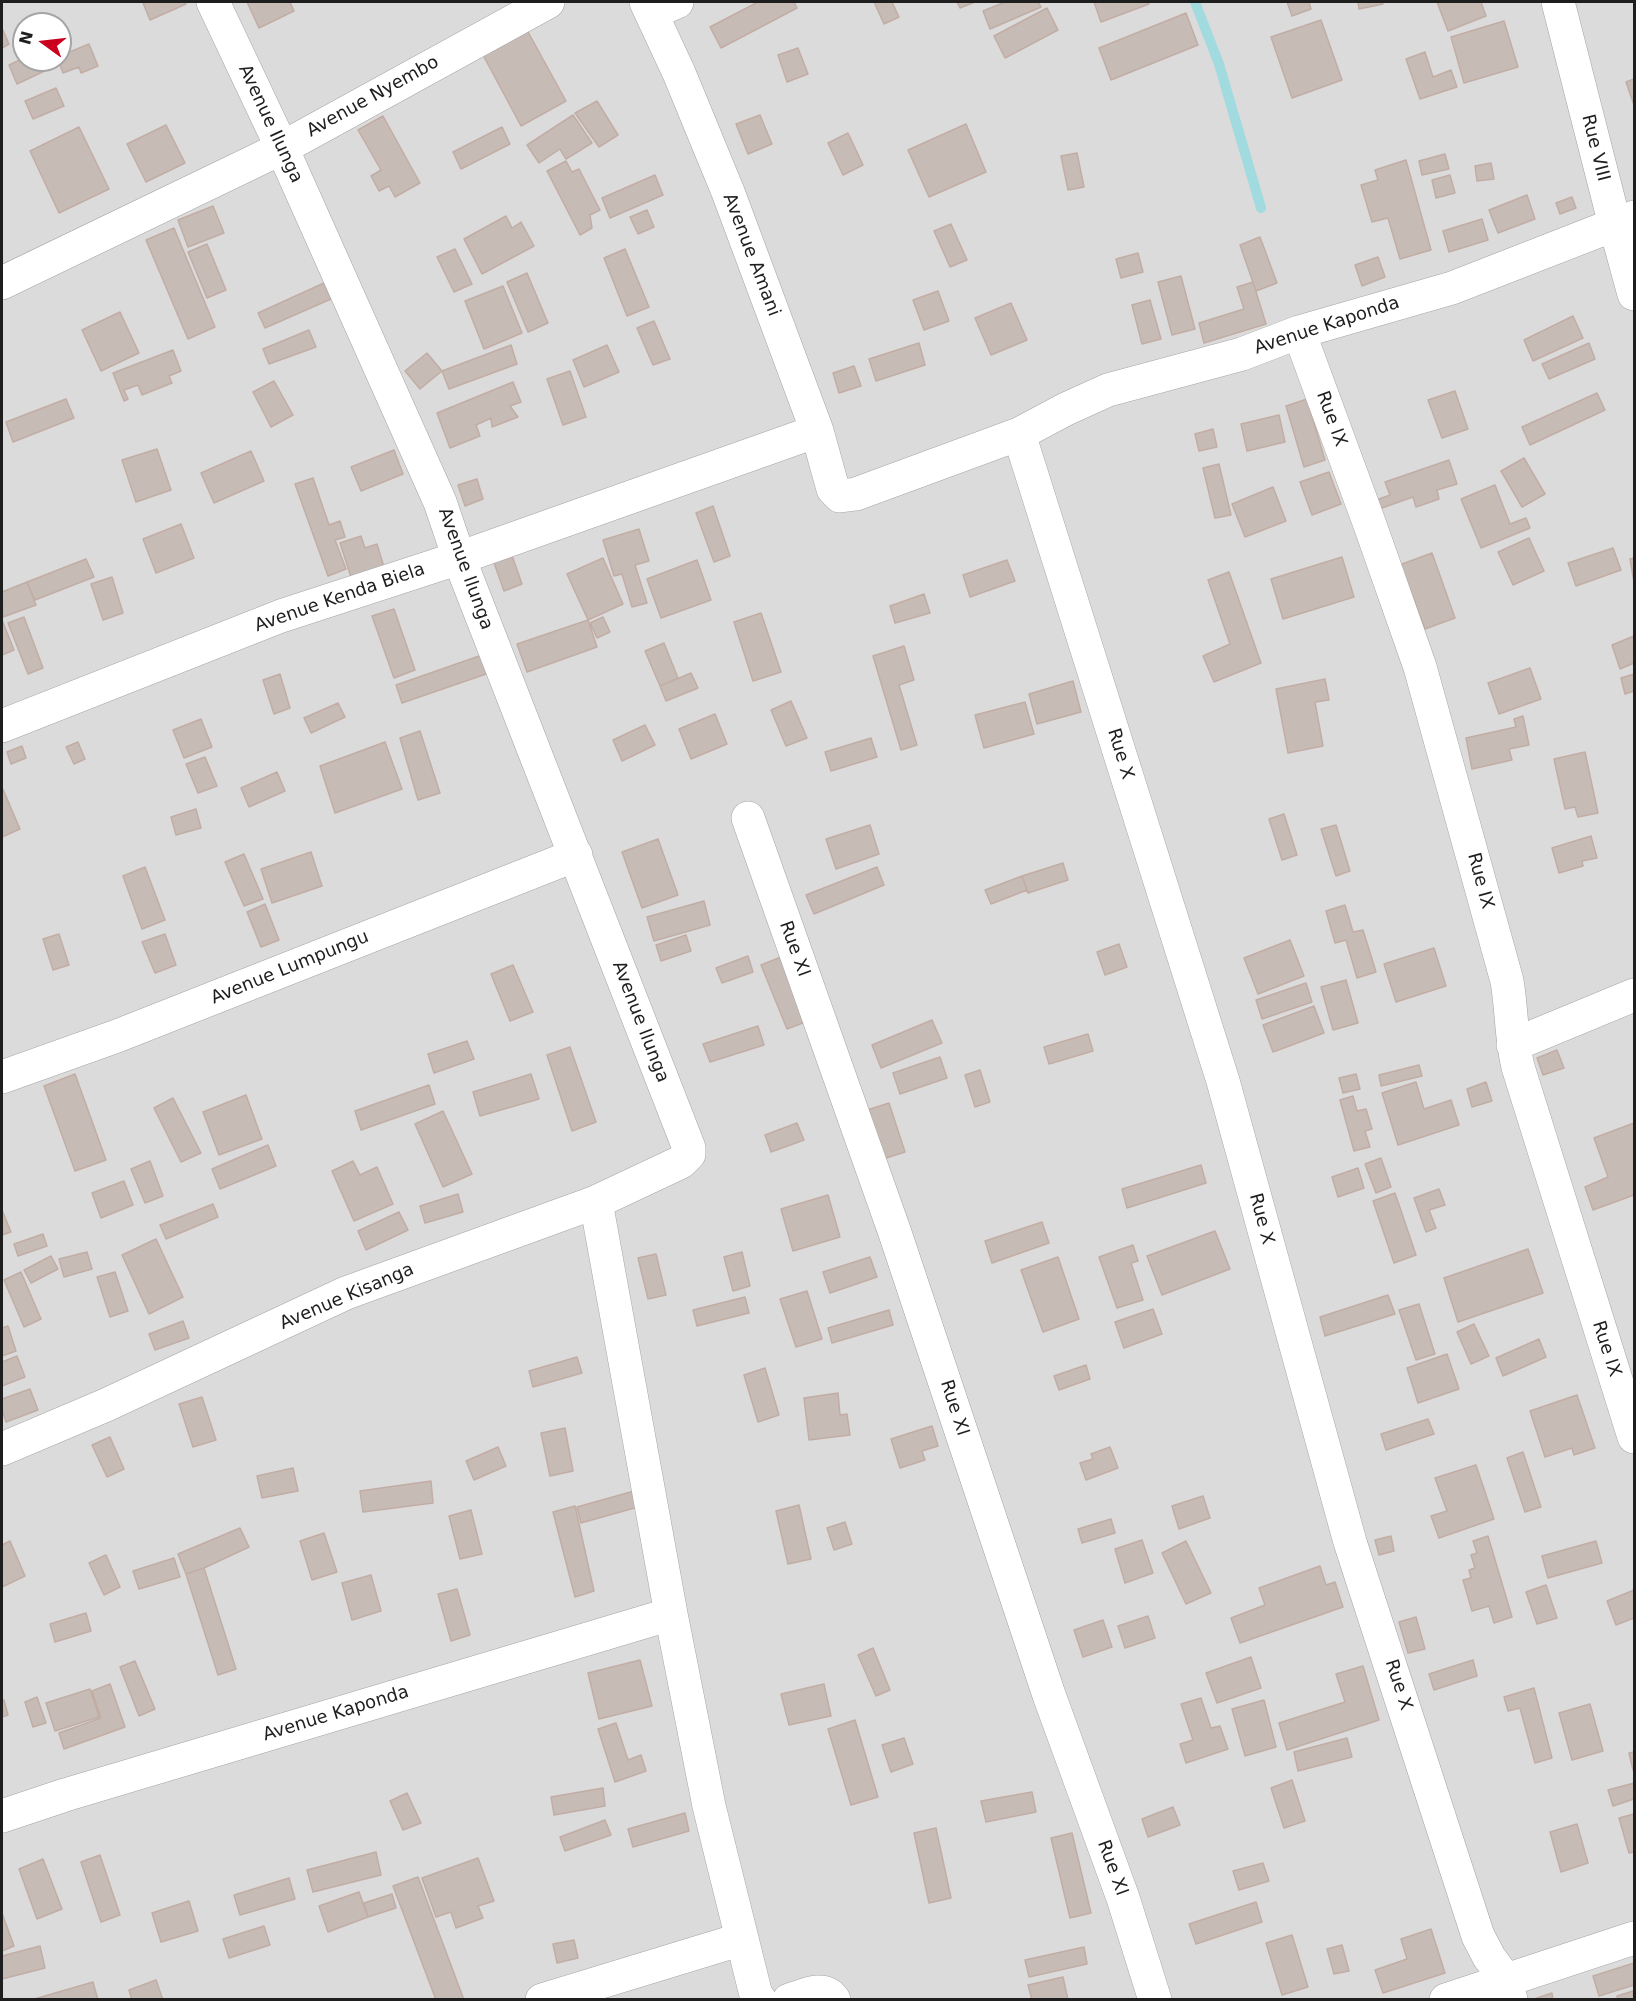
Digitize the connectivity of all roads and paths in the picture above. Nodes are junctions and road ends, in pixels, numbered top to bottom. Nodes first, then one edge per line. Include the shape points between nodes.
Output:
1 (213, 2) edge
2 (548, 2) edge
3 (1558, 2) edge
4 (658, 5) edge
5 (282, 148) junction
6 (1625, 221) edge
7 (2, 283) edge
8 (1635, 294) edge
9 (1299, 332) junction
10 (817, 431) junction
11 (1019, 434) junction
12 (856, 494) joint
13 (459, 558) junction
14 (2, 726) edge
15 (748, 818) dead end
16 (576, 855) junction
17 (1635, 995) edge
18 (1513, 1045) junction
19 (2, 1077) edge
20 (689, 1148) joint
21 (596, 1202) junction
22 (1635, 1437) edge
23 (2, 1449) edge
24 (671, 1614) junction
25 (2, 1816) edge
26 (1635, 1938) edge
27 (742, 1939) junction
28 (1508, 1990) edge
29 (542, 2000) edge
30 (760, 2000) edge
31 (789, 2000) edge
32 (834, 2000) edge
33 (1155, 2000) edge
34 (1446, 2000) edge

1 - 5 street, Avenue Ilunga
2 - 5 street, Avenue Nyembo
3 - 6 street, Rue VIII
4 - 10 street, Avenue Amani
5 - 7 street, Avenue Nyembo
5 - 13 street, Avenue Ilunga via 440,502
6 - 8 street, Rue VIII
6 - 9 street, Avenue Kaponda via 1452,288
9 - 11 street, Avenue Kaponda via 1242,354 1108,390
9 - 18 street, Rue IX via 1420,667 1507,981
10 - 12 street, Avenue Amani via 833,489 840,496
10 - 13 street, Avenue Kenda Biela
11 - 12 street, Avenue Kaponda
11 - 28 street, Rue X via 1223,1081 1350,1542 1478,1936
13 - 14 street, Avenue Kenda Biela via 281,616
13 - 16 street, Avenue Ilunga
15 - 33 street, Rue XI via 895,1233
16 - 19 street, Avenue Lumpungu via 117,1036
16 - 20 street, Avenue Ilunga
17 - 18 street
18 - 22 street, Rue IX
20 - 21 street, Avenue Kisanga via 681,1162
21 - 23 street, Avenue Kisanga via 346,1293
21 - 24 street
24 - 25 street, Avenue Kaponda
24 - 27 street via 708,1806
26 - 28 street
27 - 29 street
27 - 30 street
28 - 34 street
31 - 32 street via 823,1991

